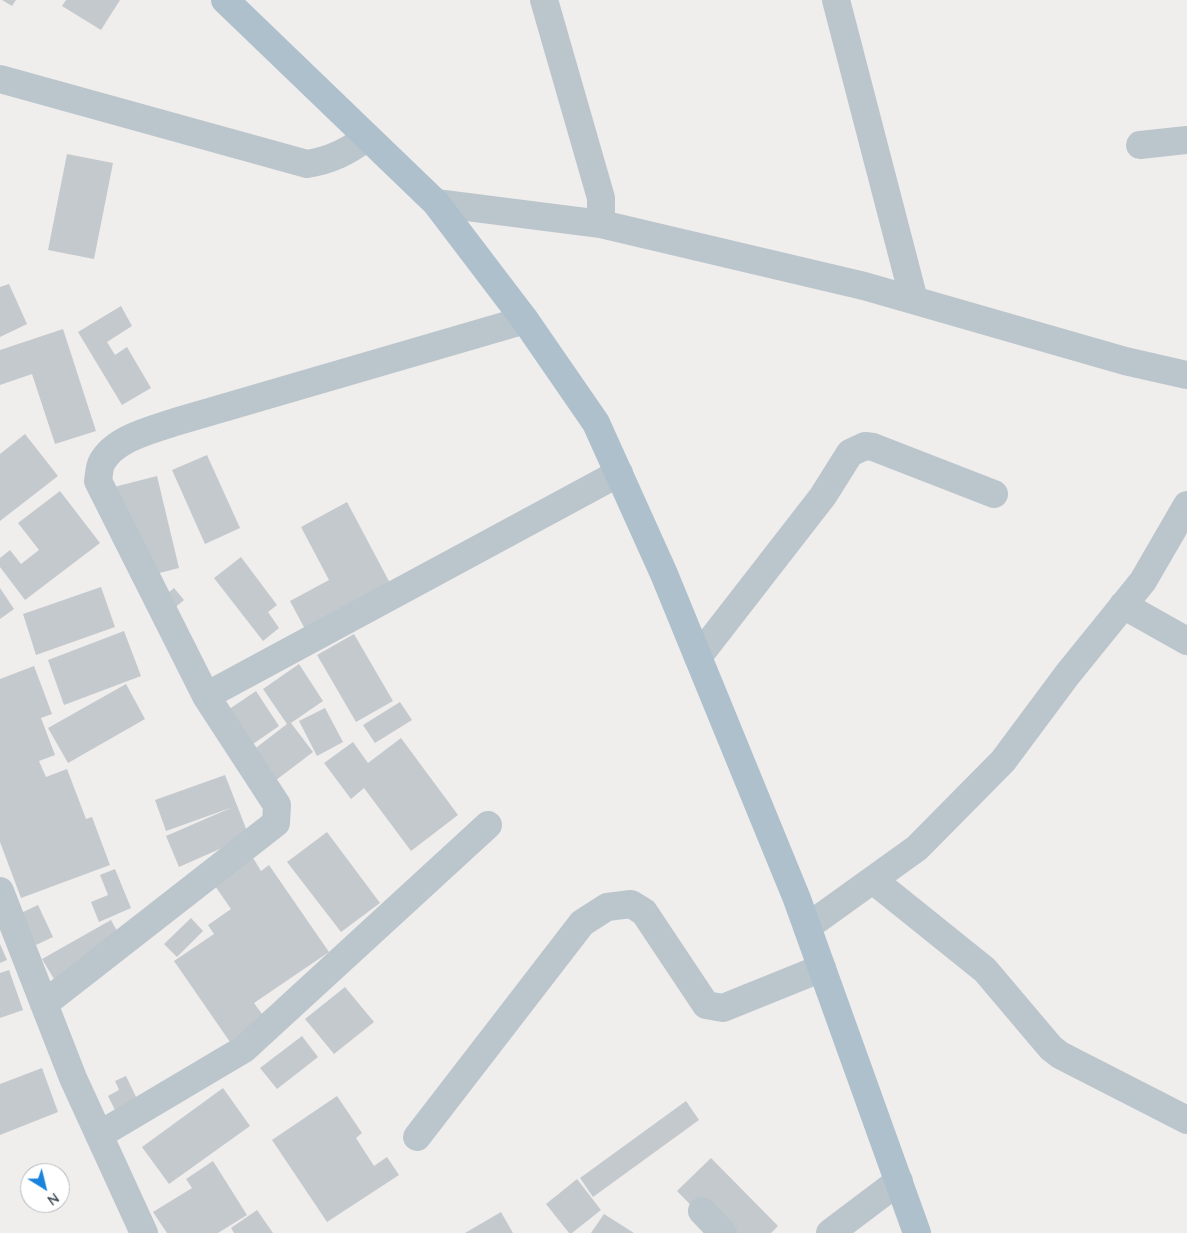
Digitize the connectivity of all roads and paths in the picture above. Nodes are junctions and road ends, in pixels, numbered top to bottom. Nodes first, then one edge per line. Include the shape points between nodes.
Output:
1 (225, 0) edge
2 (544, 0) edge
3 (836, 0) edge
4 (0, 79) edge
5 (366, 138) junction
6 (1187, 140) edge
7 (1140, 145) dead end
8 (436, 203) junction
9 (601, 224) junction
10 (914, 300) junction
11 (525, 320) junction
12 (1187, 375) edge
13 (619, 473) junction
14 (994, 494) dead end
15 (1187, 505) edge
16 (1123, 605) junction
17 (1187, 641) edge
18 (698, 657) junction
19 (206, 696) junction
20 (488, 825) dead end
21 (873, 880) junction
22 (0, 891) edge
23 (807, 928) junction
24 (822, 968) junction
25 (44, 1004) junction
26 (1187, 1120) edge
27 (99, 1135) junction
28 (417, 1137) dead end
29 (899, 1181) junction
30 (702, 1211) dead end
31 (144, 1233) edge
32 (723, 1233) edge
33 (830, 1233) edge
34 (917, 1233) edge

1 - 5 main road
2 - 9 street via 601,198
3 - 10 street
4 - 5 street via 307,164 329,160
5 - 8 main road
6 - 7 street
8 - 9 street
8 - 11 main road
9 - 10 street
10 - 12 street via 1125,361
11 - 13 main road via 596,423
11 - 19 street via 158,427 117,446 102,462 98,482
13 - 18 main road
13 - 19 street
14 - 18 street via 873,447 858,448 850,453 823,496
15 - 16 street via 1143,581
16 - 17 street
16 - 21 street via 1003,761 917,848
18 - 23 main road
19 - 25 street via 277,805 276,822
20 - 27 street via 244,1049
21 - 23 street
21 - 26 street via 985,970 1060,1055
22 - 25 street
23 - 24 main road
24 - 28 street via 723,1008 706,1005 644,912 631,904 607,908 582,923
24 - 29 main road
25 - 27 street
27 - 31 street
29 - 33 street
29 - 34 main road
30 - 32 street

